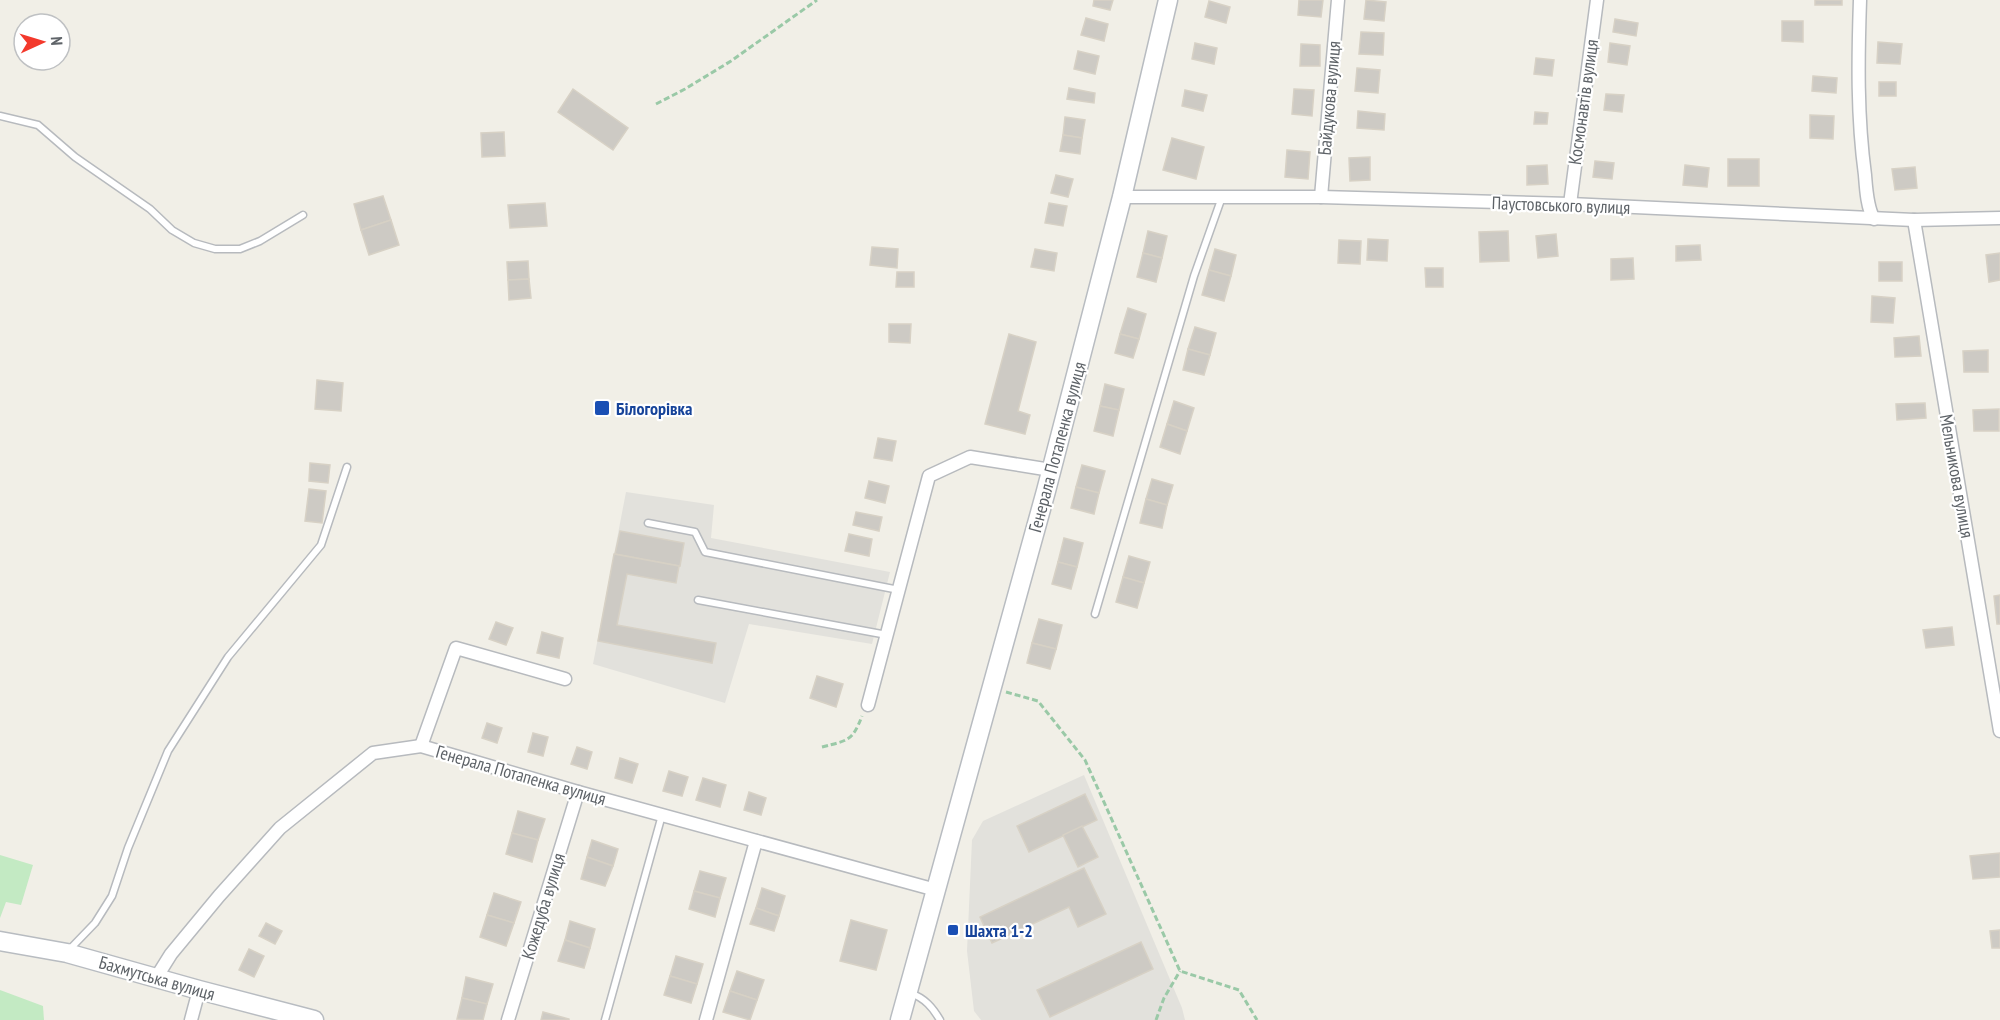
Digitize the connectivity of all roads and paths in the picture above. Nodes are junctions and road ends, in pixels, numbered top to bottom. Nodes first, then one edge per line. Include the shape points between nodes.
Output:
1 (818, 0) edge
2 (1168, 0) edge
3 (1338, 0) edge
4 (1597, 0) edge
5 (1860, 0) edge
6 (656, 104) dead end
7 (0, 116) edge
8 (1122, 197) junction
9 (1222, 197) junction
10 (1321, 197) junction
11 (1570, 204) junction
12 (303, 215) dead end
13 (2000, 218) edge
14 (1874, 219) junction
15 (1914, 220) junction
16 (347, 467) dead end
17 (1051, 470) junction
18 (648, 523) dead end
19 (898, 590) junction
20 (698, 600) dead end
21 (1095, 614) dead end
22 (887, 635) junction
23 (565, 679) dead end
24 (992, 688) junction
25 (868, 705) joint
26 (2000, 731) edge
27 (421, 746) junction
28 (822, 747) dead end
29 (578, 792) junction
30 (663, 814) junction
31 (756, 841) junction
32 (936, 890) junction
33 (0, 941) edge
34 (67, 953) junction
35 (1180, 971) junction
36 (156, 978) junction
37 (199, 990) junction
38 (908, 992) junction
39 (293, 1017) edge
40 (191, 1020) edge
41 (314, 1020) edge
42 (508, 1020) edge
43 (605, 1020) edge
44 (706, 1020) edge
45 (900, 1020) edge
46 (940, 1020) edge
47 (1156, 1020) edge
48 (1257, 1020) edge

1 - 6 path via 731,61
2 - 8 main road, Генерала Потапенка вулиця
3 - 10 street, Байдукова вулиця
4 - 11 street, Космонавтів вулиця
5 - 14 street via 1860,136 1867,196
7 - 12 lane via 38,125 75,157 194,243 214,249 240,249 260,242
8 - 9 street, Паустовського вулиця
8 - 17 main road, Генерала Потапенка вулиця
9 - 10 street, Паустовського вулиця
9 - 21 lane via 1194,276
10 - 11 street, Паустовського вулиця
11 - 14 street, Паустовського вулиця
13 - 15 street, Паустовського вулиця
14 - 15 street, Паустовського вулиця
15 - 26 street, Мельникова вулиця
16 - 34 lane via 321,545 228,657 168,751 112,897 95,923
17 - 19 street via 970,457 929,476
17 - 24 main road, Генерала Потапенка вулиця
18 - 19 lane via 695,532 705,552
19 - 22 street
20 - 22 lane
22 - 25 street
23 - 27 street via 456,648
24 - 32 main road, Генерала Потапенка вулиця
24 - 35 path via 1038,701 1085,760
25 - 28 path via 850,738
27 - 29 street, Генерала Потапенка вулиця
27 - 36 street, Генерала Потапенка вулиця via 373,753 280,828 171,954
29 - 30 street, Генерала Потапенка вулиця
29 - 42 street, Кожедуба вулиця
30 - 31 street, Генерала Потапенка вулиця
30 - 43 lane
31 - 32 street, Генерала Потапенка вулиця
31 - 44 street
32 - 38 main road, Генерала Потапенка вулиця
33 - 34 main road, Бахмутська вулиця
34 - 36 main road, Бахмутська вулиця
35 - 47 path
35 - 48 path via 1239,990
36 - 37 main road, Бахмутська вулиця
37 - 39 main road, Бахмутська вулиця
37 - 40 street
38 - 45 main road, Генерала Потапенка вулиця
38 - 46 lane via 932,1007
39 - 41 main road, Бахмутська вулиця

